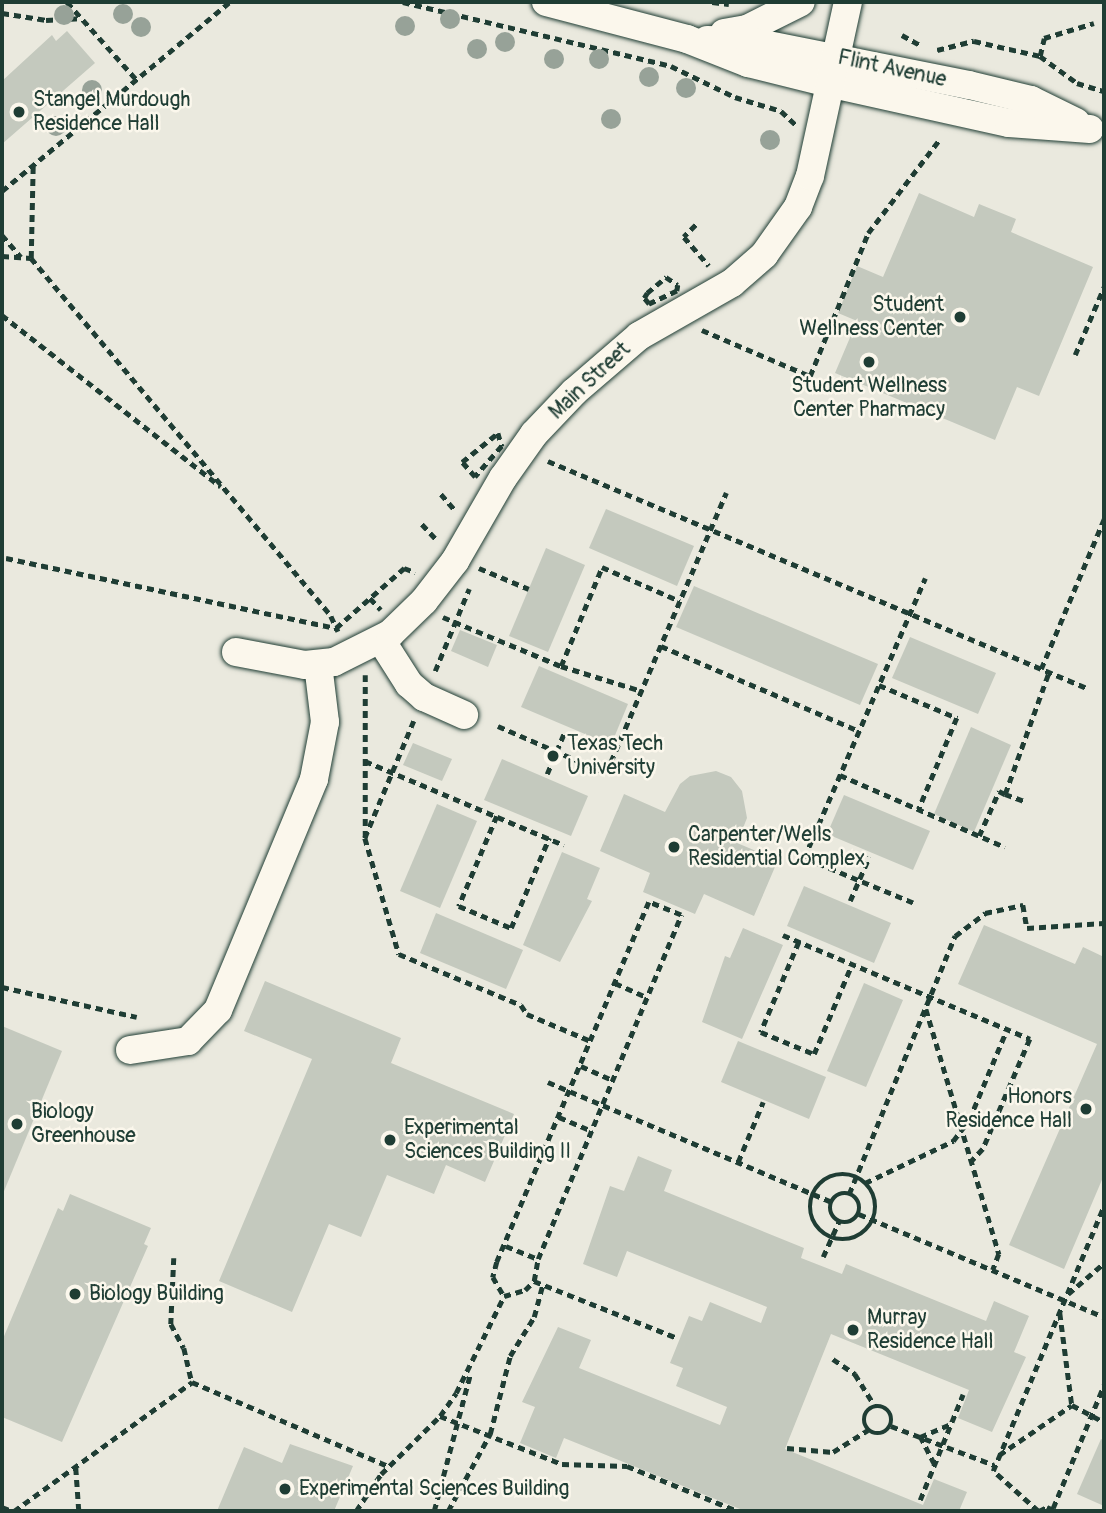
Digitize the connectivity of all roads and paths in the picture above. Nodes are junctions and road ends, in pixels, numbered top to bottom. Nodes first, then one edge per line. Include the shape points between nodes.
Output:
1 (67, 2) edge
2 (230, 2) edge
3 (403, 2) edge
4 (546, 2) edge
5 (801, 2) edge
6 (848, 2) edge
7 (2, 13) edge
8 (81, 18) junction
9 (1094, 23) dead end
10 (902, 35) dead end
11 (687, 39) junction
12 (1040, 56) junction
13 (835, 71) junction
14 (136, 79) junction
15 (1104, 91) edge
16 (1097, 131) edge
17 (820, 135) junction
18 (939, 141) dead end
19 (33, 165) junction
20 (2, 191) edge
21 (696, 225) dead end
22 (2, 236) edge
23 (2, 256) edge
24 (21, 257) junction
25 (31, 258) junction
26 (720, 267) dead end
27 (1104, 286) edge
28 (2, 315) edge
29 (697, 327) dead end
30 (1075, 355) dead end
31 (544, 459) dead end
32 (229, 493) junction
33 (726, 493) dead end
34 (1104, 519) edge
35 (711, 529) junction
36 (6, 558) dead end
37 (478, 568) dead end
38 (925, 578) dead end
39 (471, 584) dead end
40 (529, 589) dead end
41 (680, 601) junction
42 (435, 603) junction
43 (910, 613) junction
44 (456, 622) junction
45 (336, 628) junction
46 (381, 640) junction
47 (661, 646) junction
48 (236, 652) dead end
49 (352, 656) junction
50 (318, 664) junction
51 (561, 666) junction
52 (1041, 669) junction
53 (1049, 673) junction
54 (879, 685) junction
55 (1089, 689) dead end
56 (642, 691) junction
57 (424, 698) junction
58 (464, 715) dead end
59 (498, 726) dead end
60 (565, 731) dead end
61 (859, 731) junction
62 (557, 752) junction
63 (365, 761) junction
64 (392, 772) junction
65 (547, 774) dead end
66 (840, 775) junction
67 (1005, 794) junction
68 (1024, 801) dead end
69 (919, 809) junction
70 (497, 816) junction
71 (979, 836) junction
72 (365, 838) junction
73 (549, 838) junction
74 (564, 845) dead end
75 (1005, 847) dead end
76 (869, 857) dead end
77 (859, 880) junction
78 (850, 901) dead end
79 (913, 903) dead end
80 (1104, 923) edge
81 (1093, 924) junction
82 (1104, 929) edge
83 (783, 935) dead end
84 (799, 942) junction
85 (852, 964) junction
86 (615, 983) junction
87 (2, 987) edge
88 (647, 997) junction
89 (930, 997) junction
90 (926, 1008) junction
91 (137, 1017) dead end
92 (1007, 1029) junction
93 (591, 1041) junction
94 (130, 1049) dead end
95 (580, 1066) junction
96 (613, 1080) junction
97 (548, 1082) dead end
98 (570, 1092) junction
99 (763, 1102) dead end
100 (603, 1106) junction
101 (559, 1117) junction
102 (592, 1131) junction
103 (963, 1131) junction
104 (972, 1161) junction
105 (738, 1163) junction
106 (855, 1177) junction
107 (865, 1183) junction
108 (813, 1194) junction
109 (849, 1194) junction
110 (831, 1202) junction
111 (1104, 1205) edge
112 (859, 1214) junction
113 (874, 1220) junction
114 (839, 1221) junction
115 (832, 1238) junction
116 (506, 1246) junction
117 (174, 1258) dead end
118 (823, 1258) dead end
119 (538, 1259) junction
120 (1104, 1263) edge
121 (993, 1270) junction
122 (534, 1281) junction
123 (543, 1284) junction
124 (504, 1296) junction
125 (1063, 1300) junction
126 (1060, 1310) junction
127 (1104, 1317) edge
128 (675, 1337) dead end
129 (833, 1359) dead end
130 (471, 1371) junction
131 (192, 1382) junction
132 (1104, 1385) edge
133 (963, 1394) dead end
134 (1072, 1405) junction
135 (875, 1406) junction
136 (440, 1416) junction
137 (1091, 1416) junction
138 (460, 1422) junction
139 (1104, 1422) edge
140 (951, 1424) junction
141 (891, 1426) junction
142 (868, 1430) junction
143 (490, 1434) junction
144 (920, 1437) junction
145 (942, 1445) junction
146 (787, 1448) dead end
147 (998, 1455) junction
148 (934, 1465) junction
149 (994, 1465) junction
150 (388, 1466) junction
151 (76, 1467) junction
152 (920, 1500) dead end
153 (2, 1507) edge
154 (735, 1510) edge
155 (1054, 1510) edge
156 (13, 1511) edge
157 (79, 1511) edge
158 (356, 1511) edge
159 (434, 1511) edge
160 (448, 1511) edge
161 (1038, 1511) edge

1 - 8 path
2 - 14 path
3 - 17 path via 671,66 735,97 782,111 801,132
4 - 11 street, Flint Avenue
5 - 11 street via 747,29
6 - 13 street, Main Street
7 - 8 path via 46,20
8 - 14 path
9 - 12 path via 1044,38
10 - 12 path via 941,51 974,41
11 - 13 street, Flint Avenue via 748,41
12 - 15 path via 1077,83
13 - 16 street, Flint Avenue via 1031,100
13 - 17 street, Main Street
14 - 19 path
17 - 42 street, Main Street via 798,207 764,255 732,283 639,337 574,392 518,457
18 - 29 path via 868,233 810,376
19 - 20 path
19 - 25 path
21 - 26 path via 684,237 708,266
22 - 24 path
23 - 24 path
24 - 25 path
25 - 32 path
27 - 30 path
28 - 32 path
31 - 35 path
32 - 45 path
33 - 35 path
34 - 52 path
35 - 41 path
35 - 43 path
36 - 45 path
37 - 40 path
38 - 43 path
39 - 44 path
41 - 47 path
41 - 51 path via 602,567
42 - 44 path
42 - 45 path via 408,566
42 - 46 street, Main Street
43 - 52 path
43 - 54 path
44 - 51 path
44 - 57 path
45 - 49 path
46 - 49 street, Main Street
46 - 57 street via 409,684
47 - 56 path
47 - 61 path
48 - 50 street, Main Street
49 - 50 street, Main Street
49 - 63 path via 366,677
50 - 94 street via 325,722 314,779 218,1010 188,1041
51 - 56 path
52 - 53 path
53 - 55 path
53 - 67 path
54 - 61 path
54 - 69 path via 957,718
56 - 62 path via 606,773
57 - 58 street
57 - 64 path
59 - 62 path
60 - 62 path
61 - 66 path
62 - 65 path
63 - 64 path
63 - 72 path
64 - 70 path
64 - 72 path
66 - 69 path
66 - 77 path via 804,858
67 - 68 path
67 - 71 path via 999,791
69 - 71 path
70 - 73 path
70 - 73 path via 459,906 511,928
71 - 75 path
72 - 93 path via 399,954 521,1005 527,1014
73 - 74 path
76 - 77 path
77 - 78 path
77 - 79 path
80 - 81 path
81 - 82 path
81 - 89 path via 1027,928 1023,905 985,913 955,936
83 - 84 path
84 - 85 path
84 - 85 path via 761,1032 814,1054
85 - 89 path
86 - 88 path
86 - 88 path via 649,902 681,915
86 - 93 path
87 - 91 path
88 - 96 path
89 - 90 path
89 - 92 path
90 - 103 path
90 - 106 path
92 - 103 path
92 - 104 path via 1030,1039 983,1149
93 - 95 path
95 - 96 path
95 - 98 path
96 - 100 path
97 - 98 path
98 - 100 path
98 - 101 path
99 - 105 path
100 - 102 path
100 - 105 path
101 - 102 path
101 - 116 path
102 - 119 path
103 - 104 path
103 - 107 path via 953,1141
104 - 121 path via 999,1254
105 - 108 path
106 - 107 path
106 - 108 path via 828,1177
106 - 109 path
107 - 113 path via 876,1201
108 - 110 path
108 - 115 path via 814,1221
109 - 110 path via 840,1194
109 - 112 path via 859,1204
110 - 114 path via 832,1216
111 - 125 path
112 - 113 path
112 - 114 path via 848,1222
113 - 115 path via 852,1240
113 - 121 path
114 - 115 path
115 - 118 path
116 - 119 path
116 - 124 path via 493,1277
117 - 131 path via 172,1324 184,1348
119 - 122 path
120 - 125 path
121 - 125 path
122 - 123 path
122 - 124 path via 525,1290
123 - 128 path
123 - 143 path via 534,1317 510,1356
124 - 130 path
125 - 126 path
125 - 127 path
126 - 134 path
126 - 147 path
129 - 135 path via 855,1374
130 - 136 path
130 - 138 path
131 - 150 path
131 - 151 path
132 - 137 path
133 - 140 path
134 - 137 path
134 - 147 path
135 - 141 path via 890,1413
135 - 142 path via 864,1416
136 - 138 path
136 - 150 path
137 - 139 path
137 - 155 path
138 - 143 path
138 - 159 path
140 - 144 path
140 - 145 path
141 - 142 path via 878,1434
141 - 144 path
142 - 146 path via 833,1452
143 - 154 path via 562,1464 626,1466
143 - 160 path
144 - 145 path
144 - 148 path
145 - 148 path
145 - 149 path
147 - 149 path
148 - 152 path
149 - 161 path via 993,1471
150 - 158 path
151 - 156 path
151 - 157 path
153 - 156 path
155 - 161 path

